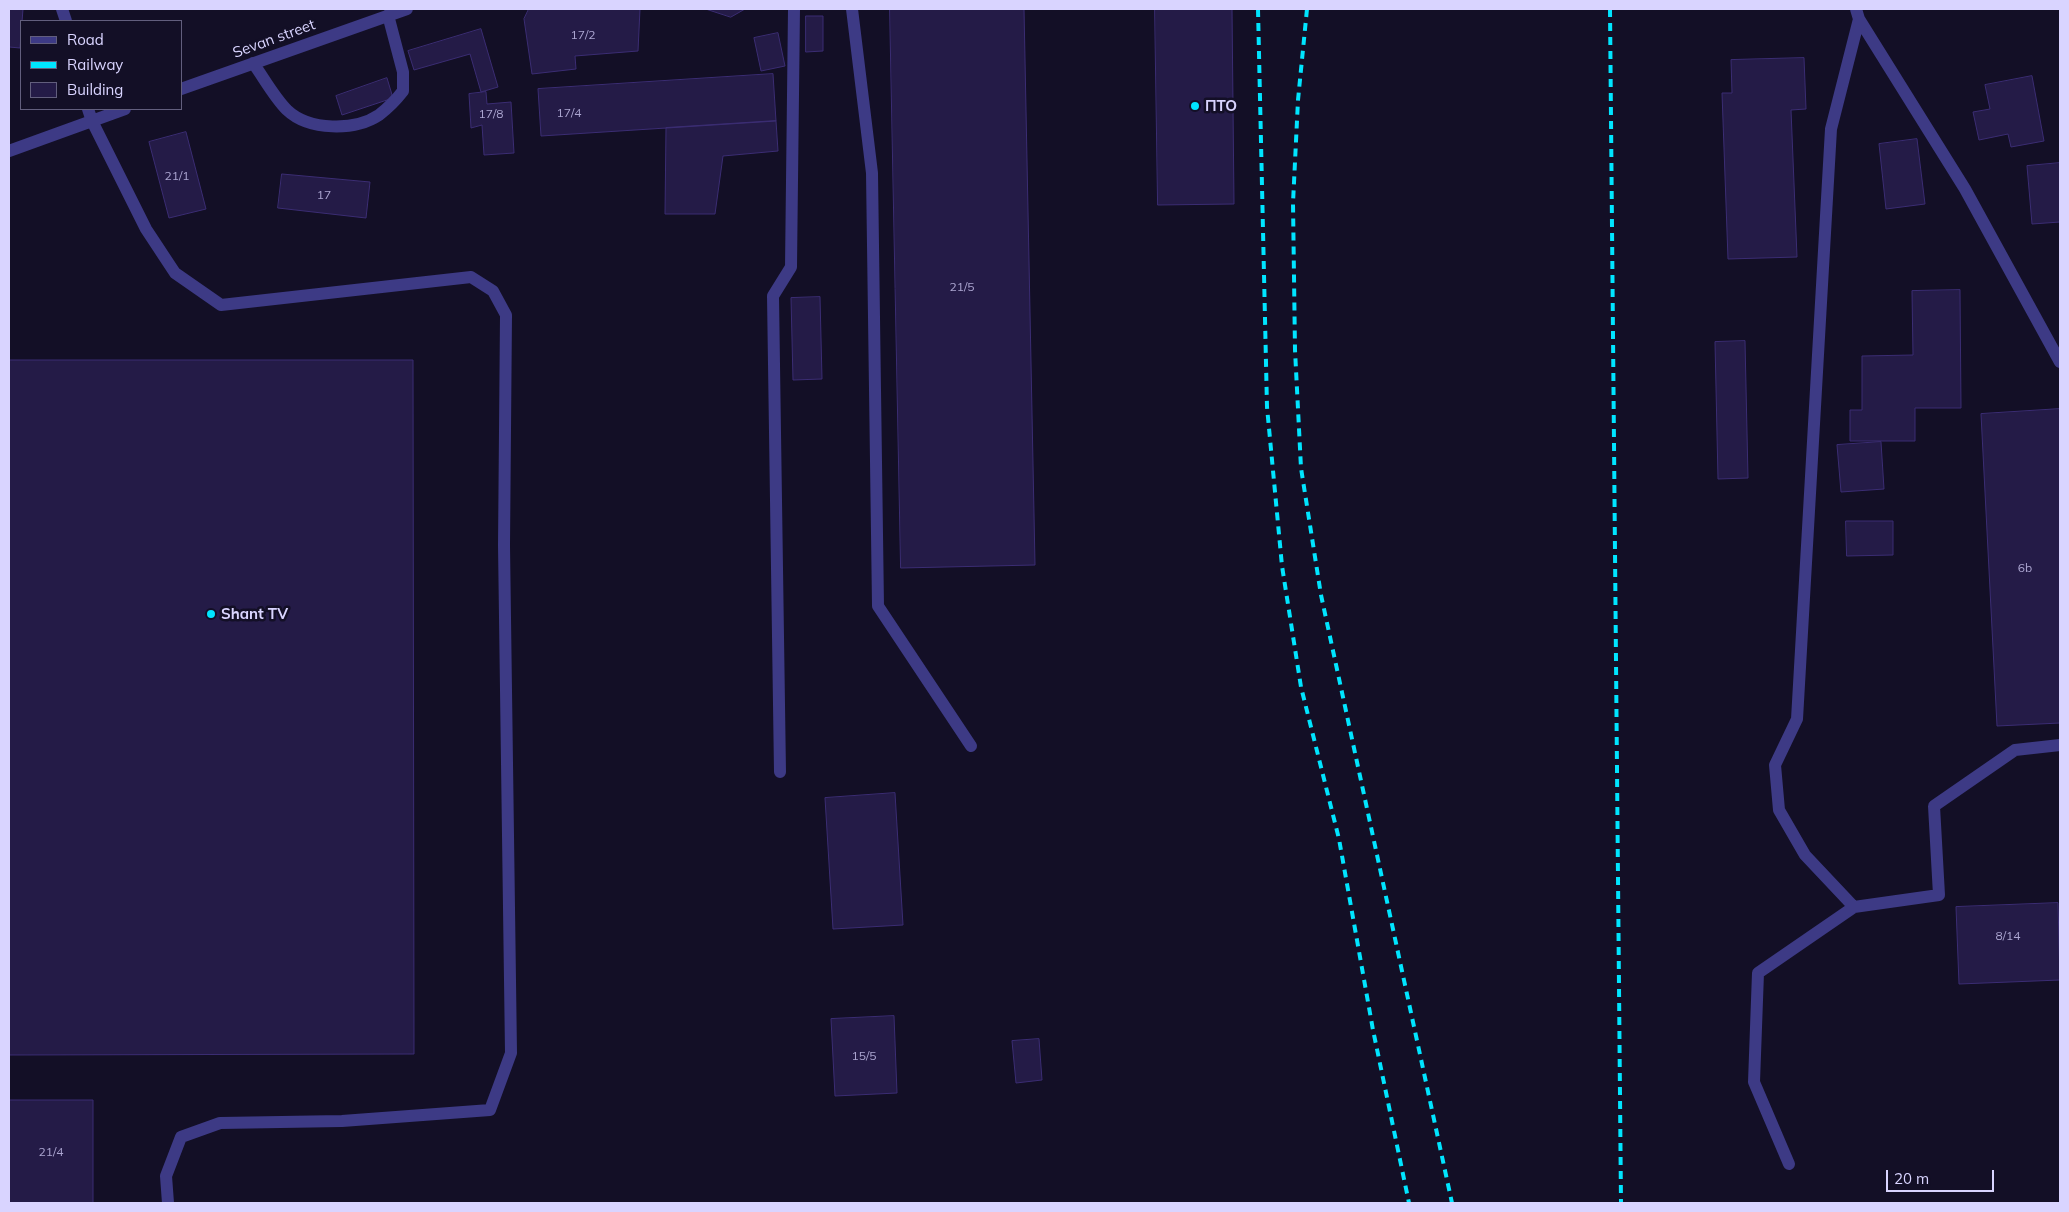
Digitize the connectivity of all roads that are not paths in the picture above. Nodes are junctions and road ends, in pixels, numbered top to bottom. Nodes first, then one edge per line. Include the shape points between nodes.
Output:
1 (407, 9) edge
2 (794, 9) edge
3 (852, 9) edge
4 (1858, 14) edge
5 (388, 15) junction
6 (253, 64) junction
7 (182, 89) edge
8 (119, 110) edge
9 (90, 115) edge
10 (9, 151) edge
11 (2060, 362) edge
12 (2060, 745) edge
13 (970, 746) dead end
14 (780, 772) dead end
15 (1854, 908) junction
16 (1789, 1164) dead end
17 (168, 1203) edge

1 - 5 street, Sevan street
2 - 14 street via 791,267 773,296
3 - 13 street via 872,173 878,606
4 - 11 street via 1965,189
4 - 15 street via 1831,130 1797,719 1775,765 1779,810 1805,855
5 - 6 street, Sevan street
5 - 6 street via 404,91 377,116 352,126 314,124 288,111
6 - 7 street, Sevan street
8 - 9 street
9 - 10 street
9 - 17 street via 146,229 175,273 221,305 471,278 493,291 506,315 504,545 510,1053 490,1110 342,1121 220,1123 181,1137 166,1176
12 - 15 street via 2015,750 1934,806 1939,895
15 - 16 street via 1758,972 1754,1082

